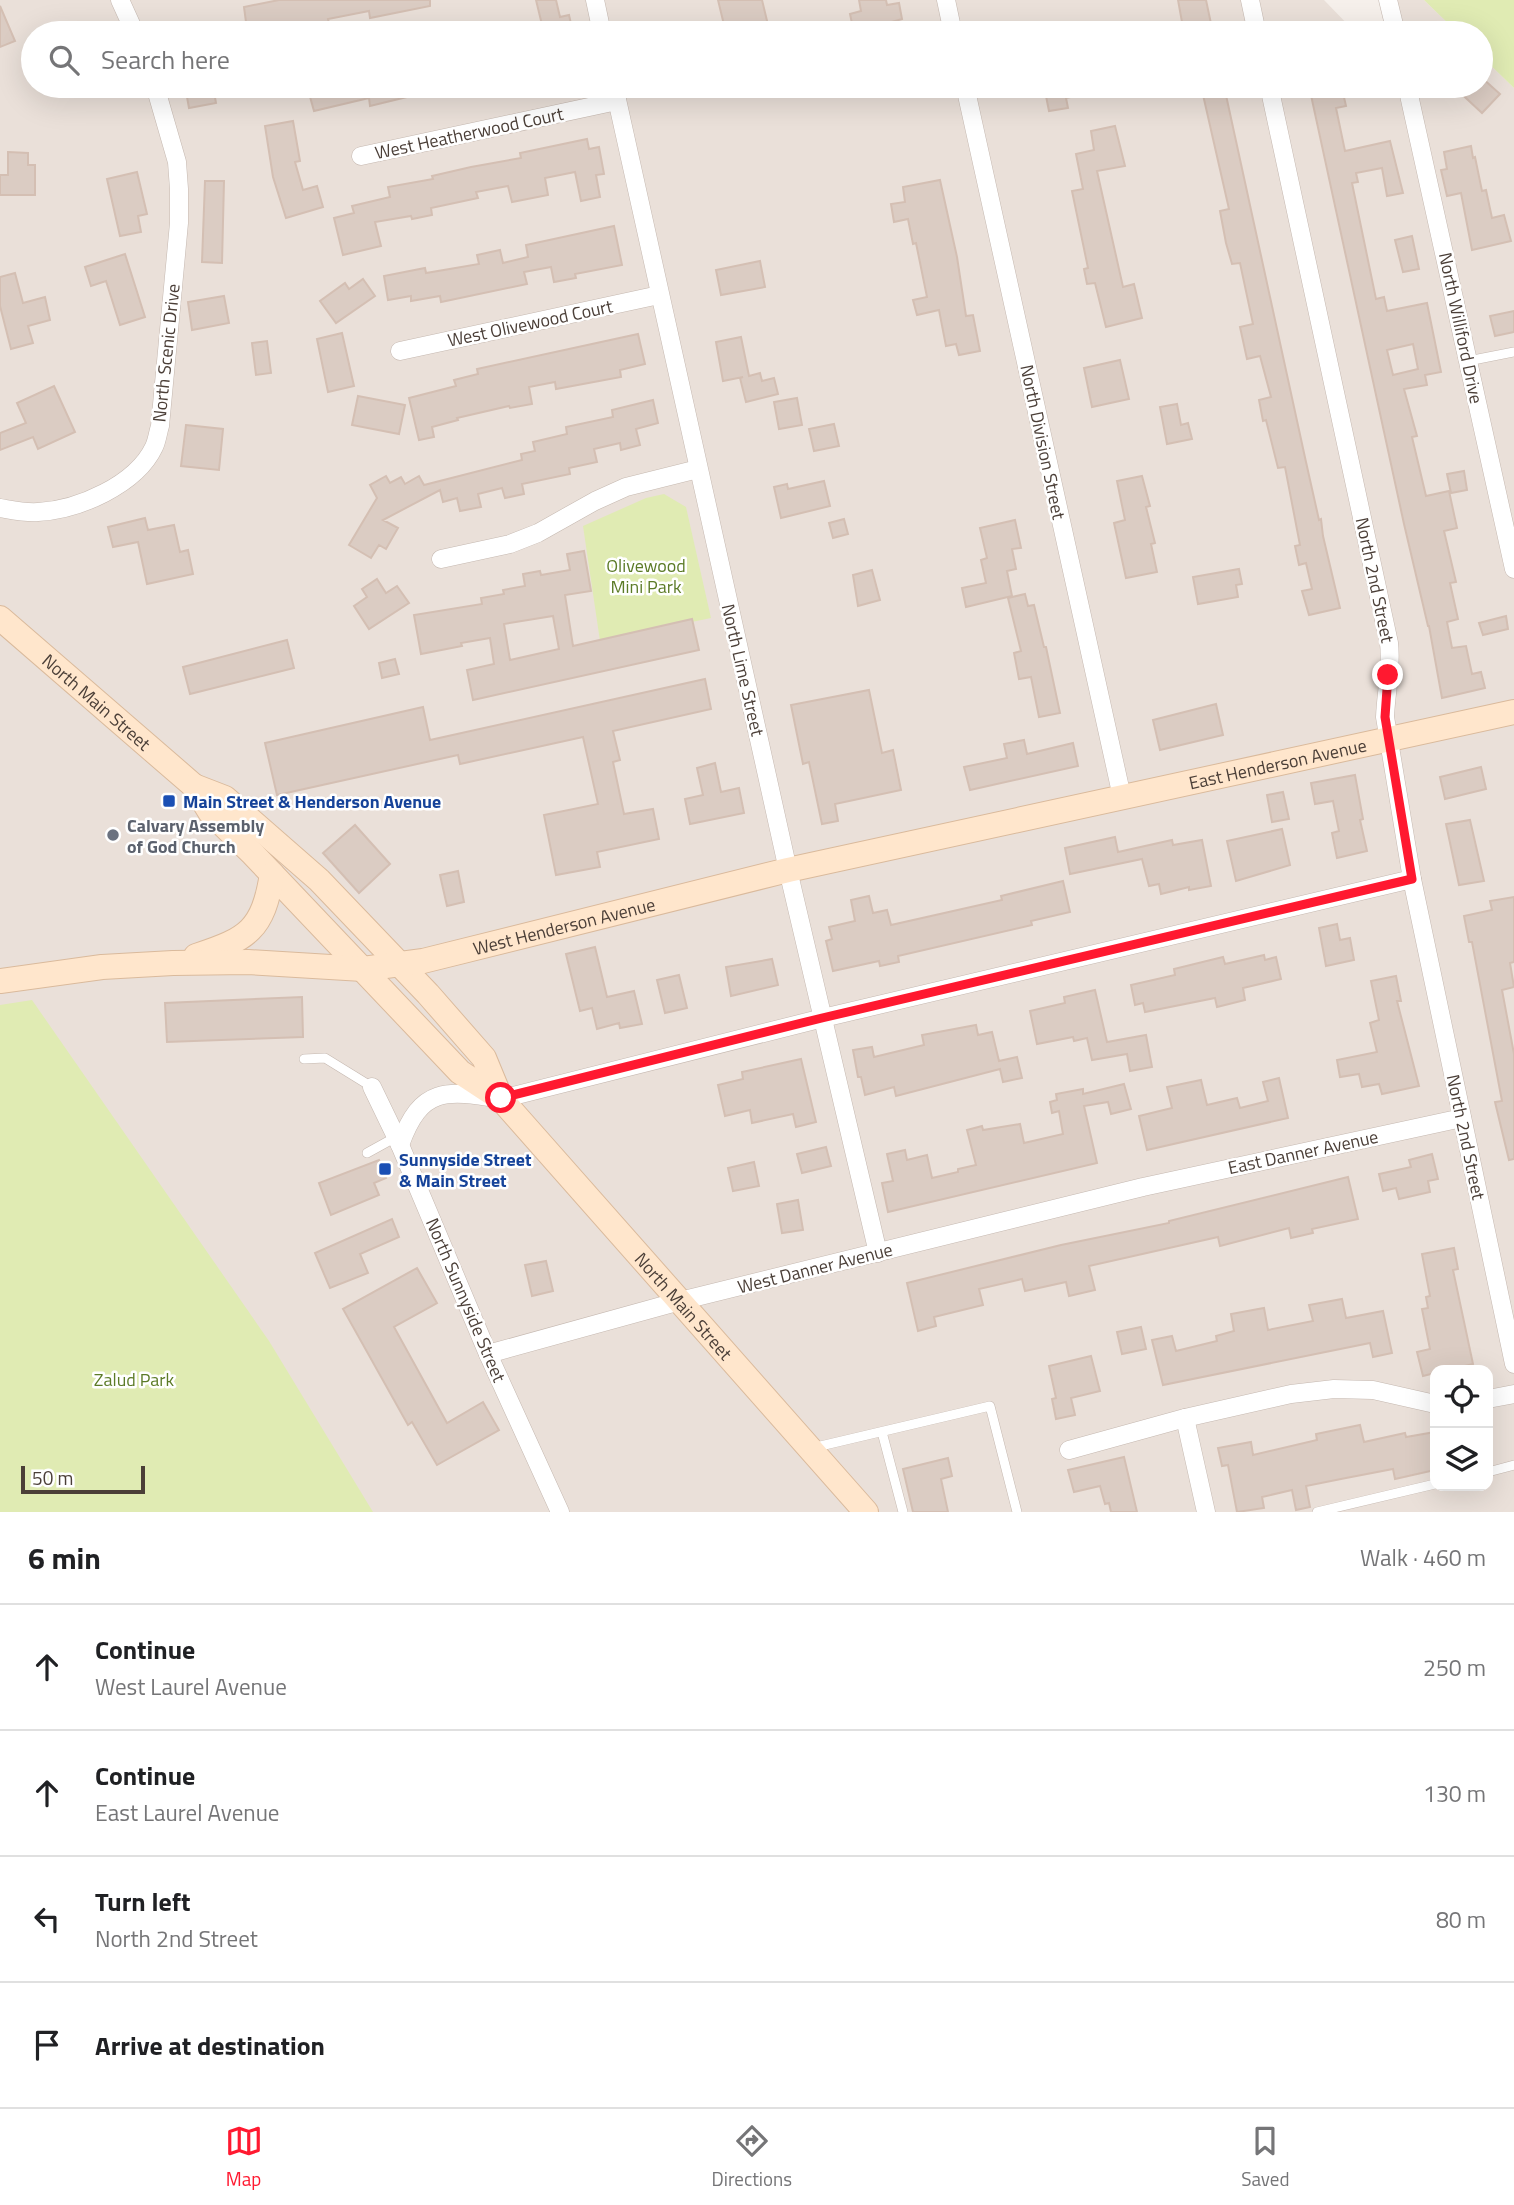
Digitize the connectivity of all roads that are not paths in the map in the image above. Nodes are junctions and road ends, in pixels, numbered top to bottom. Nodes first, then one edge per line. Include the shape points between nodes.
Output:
1 (120, 0) edge
2 (594, 0) edge
3 (946, 0) edge
4 (1250, 0) edge
5 (1388, 0) edge
6 (130, 21) edge
7 (599, 21) edge
8 (950, 21) edge
9 (1254, 21) edge
10 (1393, 21) edge
11 (158, 98) edge
12 (595, 98) edge
13 (616, 98) edge
14 (968, 98) edge
15 (1272, 98) edge
16 (1410, 98) edge
17 (361, 156) dead end
18 (659, 295) junction
19 (400, 351) dead end
20 (1514, 352) edge
21 (1468, 361) junction
22 (698, 469) junction
23 (0, 508) edge
24 (441, 559) dead end
25 (1514, 569) edge
26 (0, 618) edge
27 (1514, 712) edge
28 (1390, 738) junction
29 (194, 786) junction
30 (1122, 797) junction
31 (788, 870) junction
32 (272, 874) junction
33 (1412, 879) junction
34 (173, 963) junction
35 (399, 965) junction
36 (363, 969) junction
37 (0, 981) edge
38 (822, 1018) junction
39 (304, 1059) dead end
40 (372, 1087) joint
41 (501, 1098) junction
42 (1462, 1118) junction
43 (398, 1141) junction
44 (368, 1153) dead end
45 (1143, 1187) joint
46 (878, 1254) junction
47 (680, 1301) junction
48 (488, 1354) junction
49 (1514, 1364) edge
50 (1514, 1394) edge
51 (1493, 1398) edge
52 (1430, 1403) edge
53 (1185, 1418) junction
54 (882, 1432) junction
55 (810, 1449) junction
56 (1069, 1450) dead end
57 (1514, 1465) edge
58 (1493, 1471) edge
59 (1430, 1485) edge
60 (560, 1512) edge
61 (866, 1512) edge
62 (903, 1512) edge
63 (1017, 1512) edge
64 (1206, 1512) edge
65 (1317, 1512) edge

1 - 6 street
2 - 7 street
3 - 8 street
4 - 9 street
5 - 10 street
11 - 23 street, North Scenic Drive via 177,162 180,223 160,426 154,447 132,474 97,497 38,512
12 - 17 street, West Heatherwood Court
13 - 18 street, North Lime Street
14 - 30 street, North Division Street
15 - 28 street, North 2nd Street via 1389,643 1385,717
16 - 21 street, North Williford Drive
18 - 19 street, West Olivewood Court
18 - 22 street, North Lime Street
20 - 21 lane
21 - 25 street, North Williford Drive
22 - 24 street via 626,487 524,539
22 - 31 street, North Lime Street
26 - 29 main road, North Main Street
27 - 28 main road, East Henderson Avenue
28 - 30 main road, East Henderson Avenue
28 - 33 street, North 2nd Street
29 - 32 main road, North Main Street via 210,812
29 - 35 main road, North Main Street via 225,798 281,845
30 - 31 main road, West Henderson Avenue
31 - 35 main road, West Henderson Avenue
31 - 38 street, North Lime Street
32 - 34 main road via 265,905 253,928 239,940
32 - 36 main road, North Main Street
33 - 38 street
33 - 42 street, North 2nd Street
34 - 36 main road, West Henderson Avenue
34 - 37 main road, West Henderson Avenue
35 - 36 main road, West Henderson Avenue
35 - 41 main road, North Main Street via 484,1058
36 - 41 main road, North Main Street via 460,1072
38 - 41 street
38 - 46 street, North Lime Street
39 - 40 lane via 325,1058
40 - 43 street, North Sunnyside Street
41 - 43 street via 440,1093 408,1121
41 - 47 main road, North Main Street
42 - 45 street, East Danner Avenue
42 - 49 street, North 2nd Street
43 - 44 lane
43 - 48 street, North Sunnyside Street
45 - 46 street, West Danner Avenue
46 - 47 street, West Danner Avenue
47 - 48 street, West Danner Avenue
47 - 55 main road, North Main Street
48 - 60 street, North Sunnyside Street
50 - 51 street
52 - 53 street via 1373,1390 1334,1389
53 - 56 street
53 - 64 street
54 - 55 lane
54 - 62 lane
54 - 63 lane via 990,1406
55 - 61 main road, North Main Street
57 - 58 lane
59 - 65 lane

